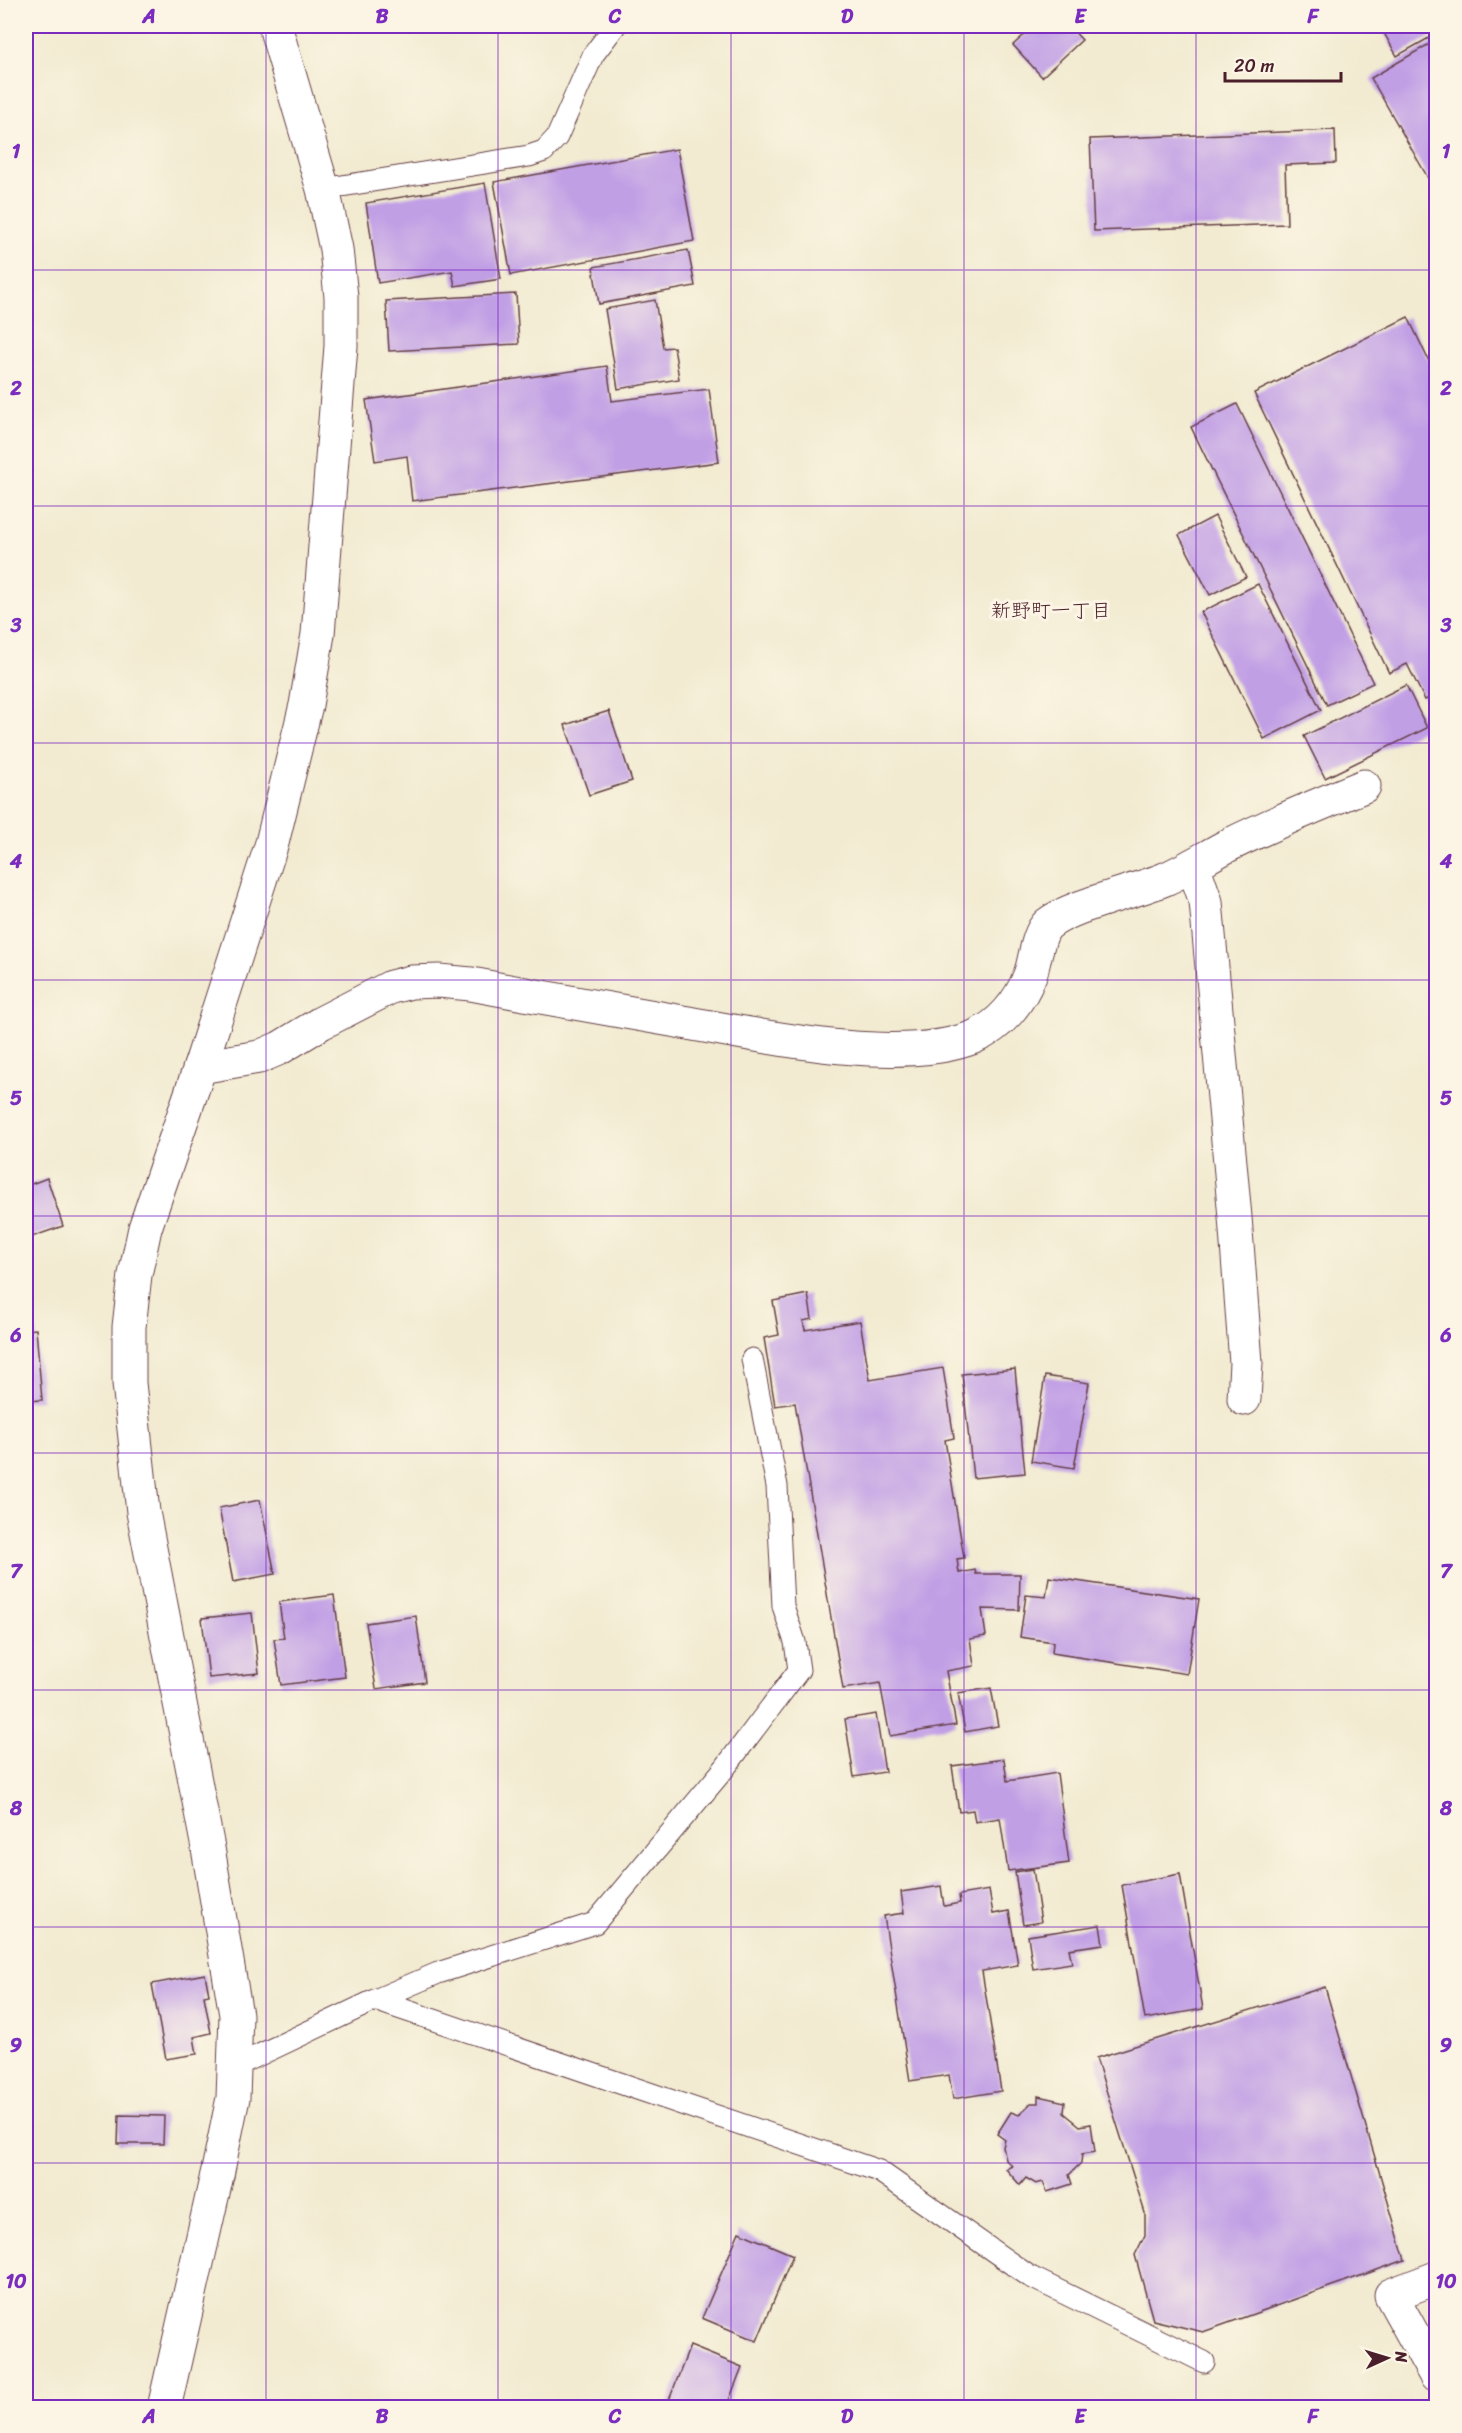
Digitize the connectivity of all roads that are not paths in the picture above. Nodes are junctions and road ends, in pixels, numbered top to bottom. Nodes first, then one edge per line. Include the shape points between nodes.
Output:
1 (275, 26) edge
2 (615, 26) edge
3 (323, 189) junction
4 (1364, 786) dead end
5 (1193, 865) junction
6 (200, 1067) junction
7 (752, 1359) dead end
8 (1244, 1399) dead end
9 (375, 2000) junction
10 (236, 2066) junction
11 (1437, 2278) edge
12 (1204, 2362) dead end
13 (1437, 2376) edge
14 (164, 2408) edge

1 - 3 street
2 - 3 lane via 593,55 557,137 544,151
3 - 6 street via 336,249 341,345 318,634 306,705 272,843
4 - 5 street via 1297,813
5 - 6 street via 1047,925 1017,1002 998,1022 974,1036 937,1046 840,1047 439,981 392,987 280,1048 258,1057
5 - 8 street via 1206,902 1235,1217 1246,1363
6 - 10 street via 145,1228 129,1327 129,1383 143,1512 236,2015
7 - 9 lane via 777,1486 783,1606 799,1670 724,1768 595,1923 438,1973
9 - 10 lane
9 - 12 lane via 879,2171 1029,2276
10 - 14 street via 218,2175
11 - 13 street via 1391,2295

